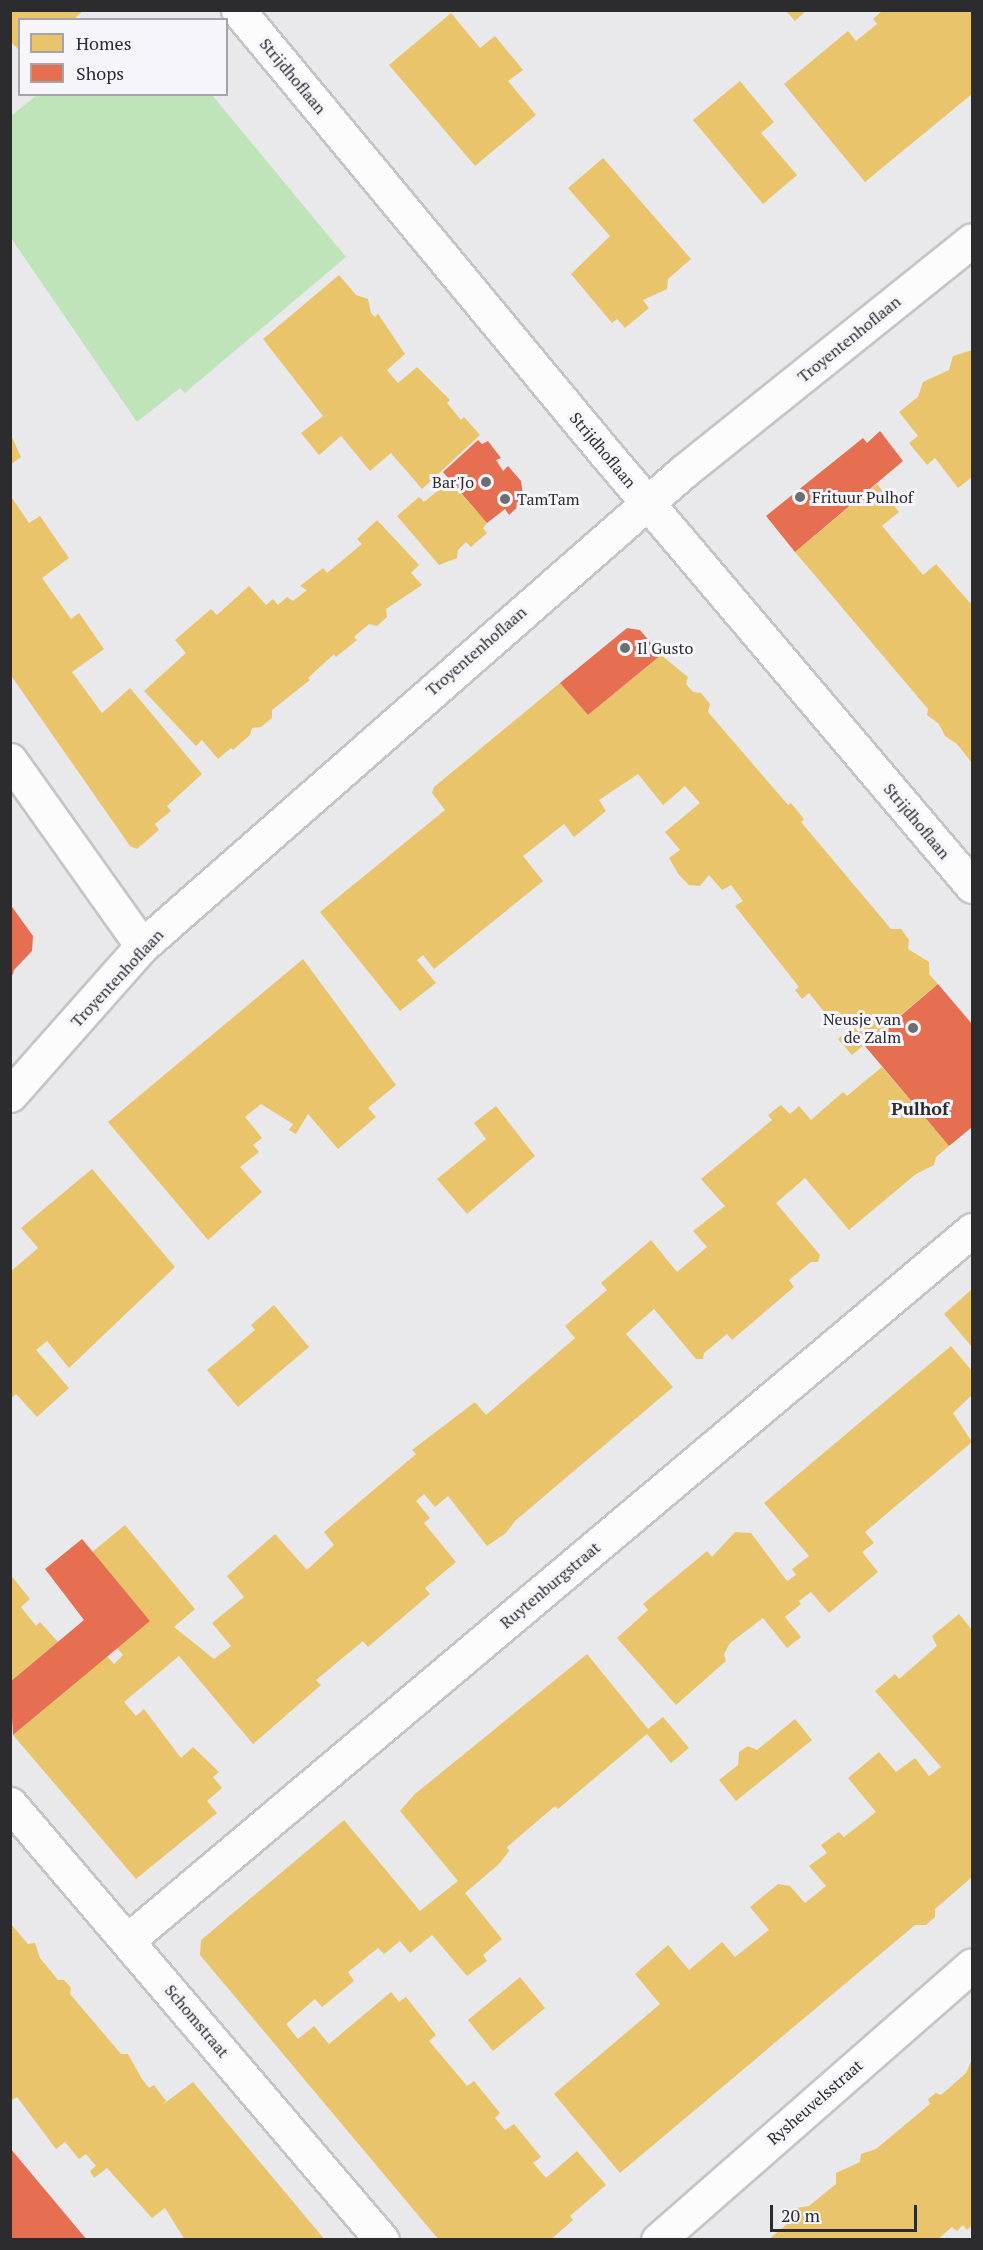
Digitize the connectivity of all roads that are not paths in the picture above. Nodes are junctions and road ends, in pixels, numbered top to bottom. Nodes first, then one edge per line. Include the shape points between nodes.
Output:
1 (238, 10) edge
2 (972, 240) edge
3 (648, 503) junction
4 (10, 760) edge
5 (972, 886) edge
6 (142, 946) junction
7 (10, 1095) edge
8 (972, 1230) edge
9 (10, 1804) edge
10 (128, 1940) junction
11 (972, 1965) edge
12 (382, 2240) edge
13 (658, 2240) edge

1 - 3 street, Strijdhoflaan
2 - 3 street, Troyentenhoflaan
3 - 5 street, Strijdhoflaan
3 - 6 street, Troyentenhoflaan
4 - 6 street
6 - 7 street, Troyentenhoflaan
8 - 10 street, Ruytenburgstraat
9 - 10 street, Schomstraat
10 - 12 street, Schomstraat
11 - 13 street, Rysheuvelsstraat

